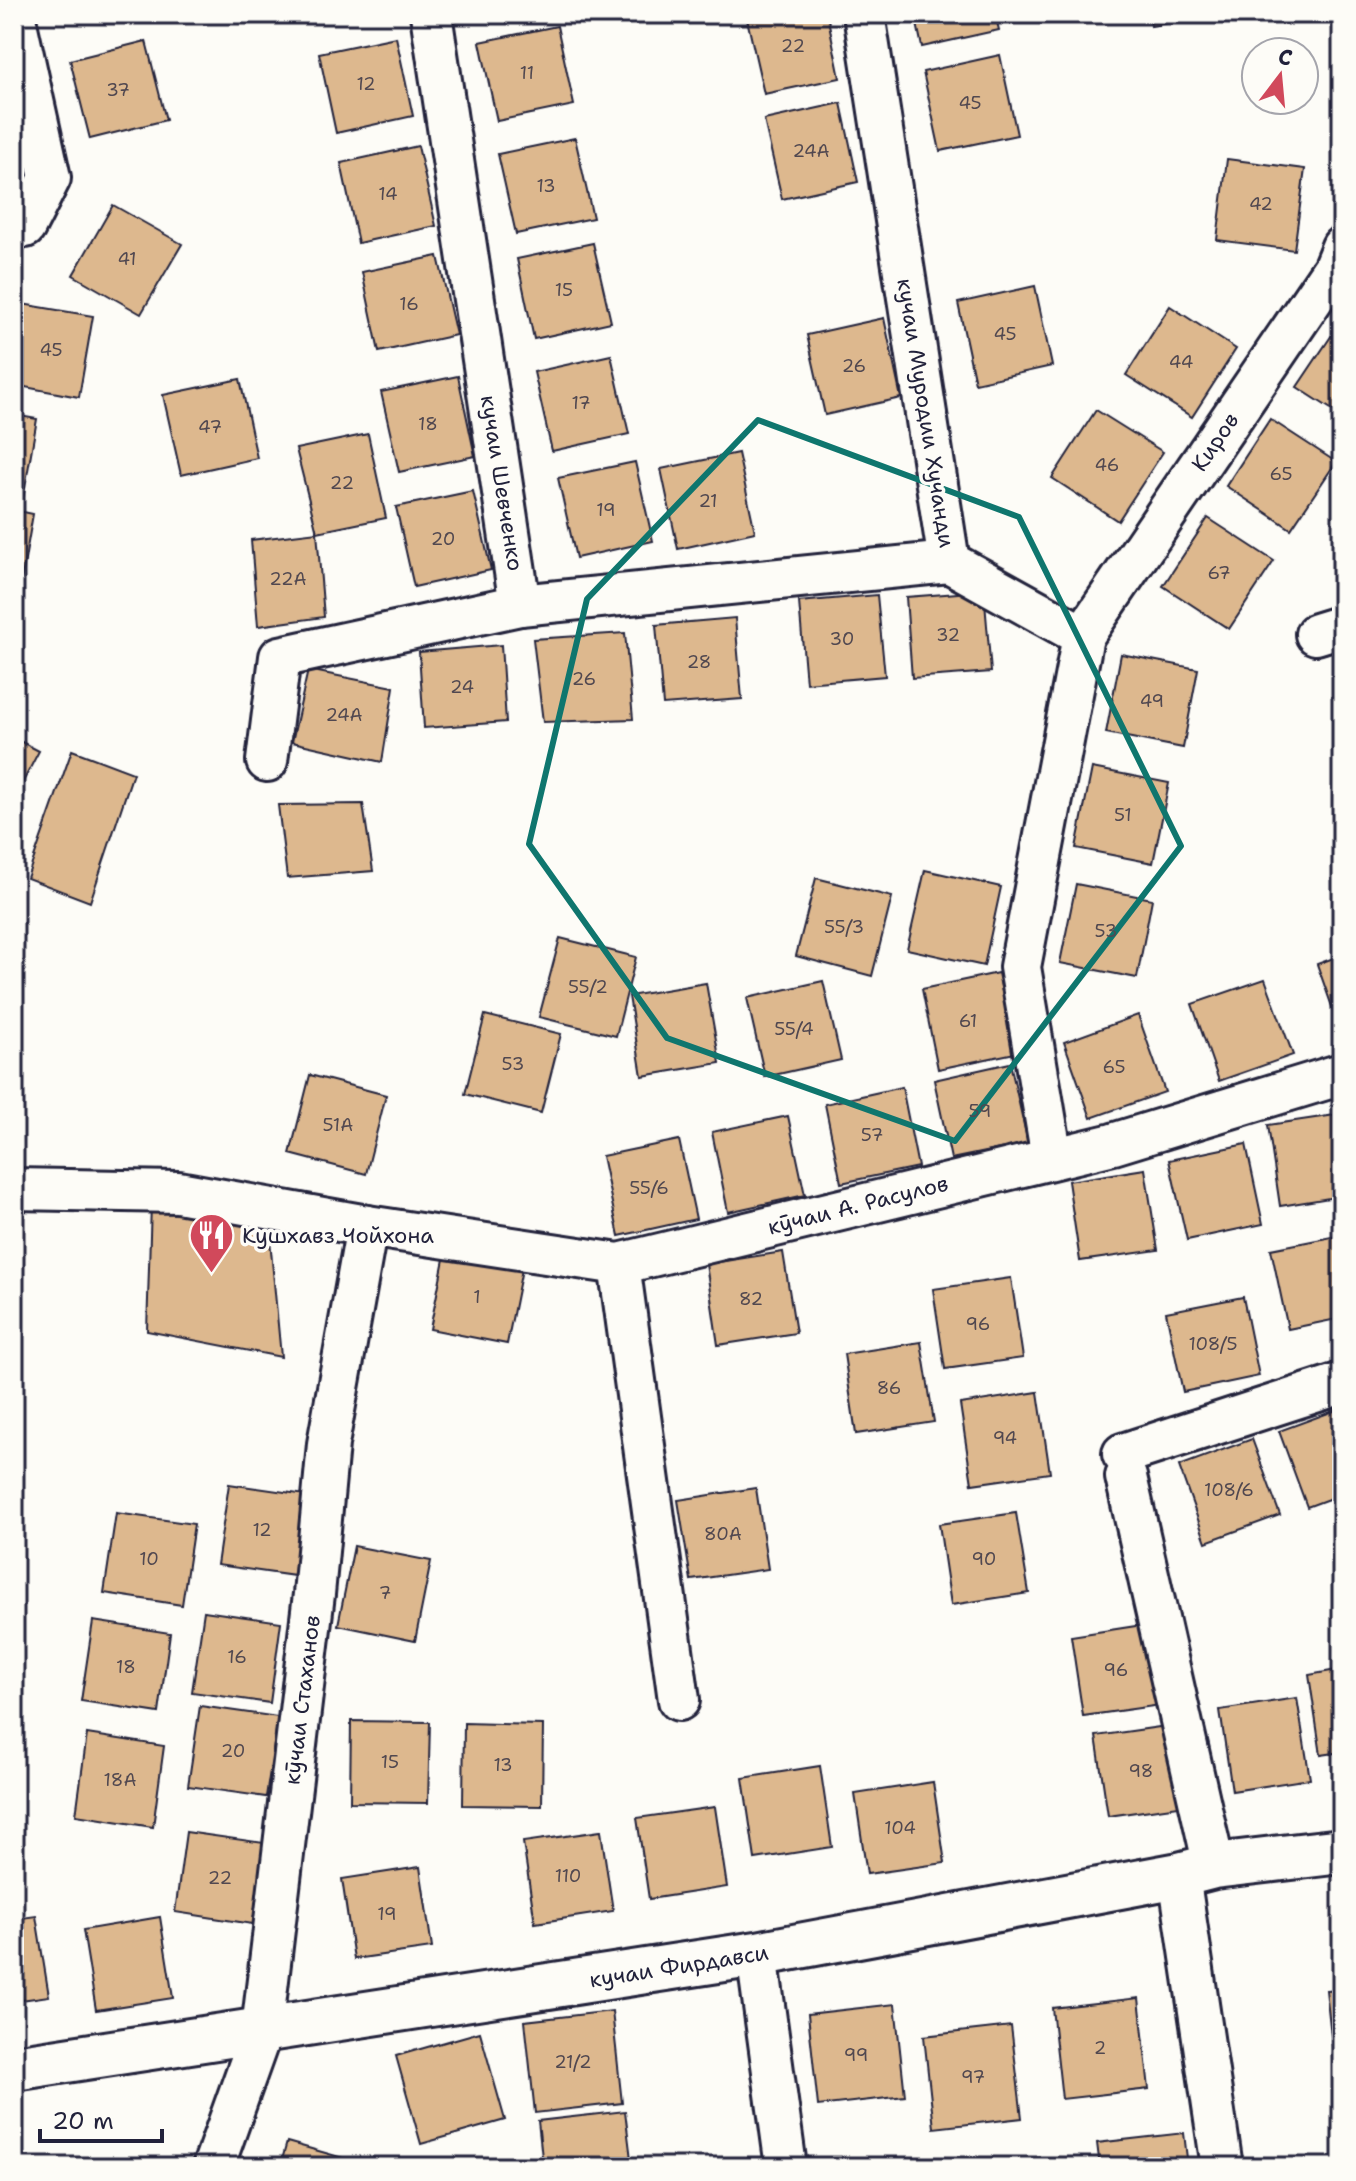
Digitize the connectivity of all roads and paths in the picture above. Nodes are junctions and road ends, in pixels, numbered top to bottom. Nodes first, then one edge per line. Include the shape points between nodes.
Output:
1 (14, 14) edge
2 (431, 14) edge
3 (864, 14) edge
4 (25, 227) dead end
5 (1342, 247) edge
6 (949, 562) junction
7 (520, 605) junction
8 (1083, 636) junction
9 (267, 761) dead end
10 (1342, 1074) edge
11 (1052, 1158) junction
12 (14, 1189) edge
13 (367, 1226) junction
14 (619, 1264) junction
15 (1342, 1383) edge
16 (679, 1700) dead end
17 (1342, 1851) edge
18 (1196, 1870) junction
19 (757, 1954) junction
20 (262, 2030) junction
21 (14, 2068) edge
22 (213, 2167) edge
23 (786, 2167) edge
24 (1222, 2167) edge

1 - 4 street via 50,178
2 - 7 street, кучаи Шевченко
3 - 6 street, кучаи Муродии Хучанди
5 - 8 street, Киров via 1333,269
6 - 7 street
6 - 8 street, кучаи Муродии Хучанди
7 - 9 street via 280,657
8 - 11 street via 1020,967
10 - 11 street, кӯчаи А. Расулов
11 - 14 street, кӯчаи А. Расулов
12 - 13 street, кӯчаи А. Расулов via 178,1192
13 - 14 street, кӯчаи А. Расулов
13 - 20 street, кӯчаи Стаханов via 328,1444
14 - 16 street
15 - 18 street via 1125,1465
17 - 18 street, кучаи Фирдавси
18 - 19 street, кучаи Фирдавси
18 - 24 street
19 - 20 street, кучаи Фирдавси
19 - 23 street
20 - 21 street, кучаи Фирдавси
20 - 22 street, кӯчаи Стаханов

